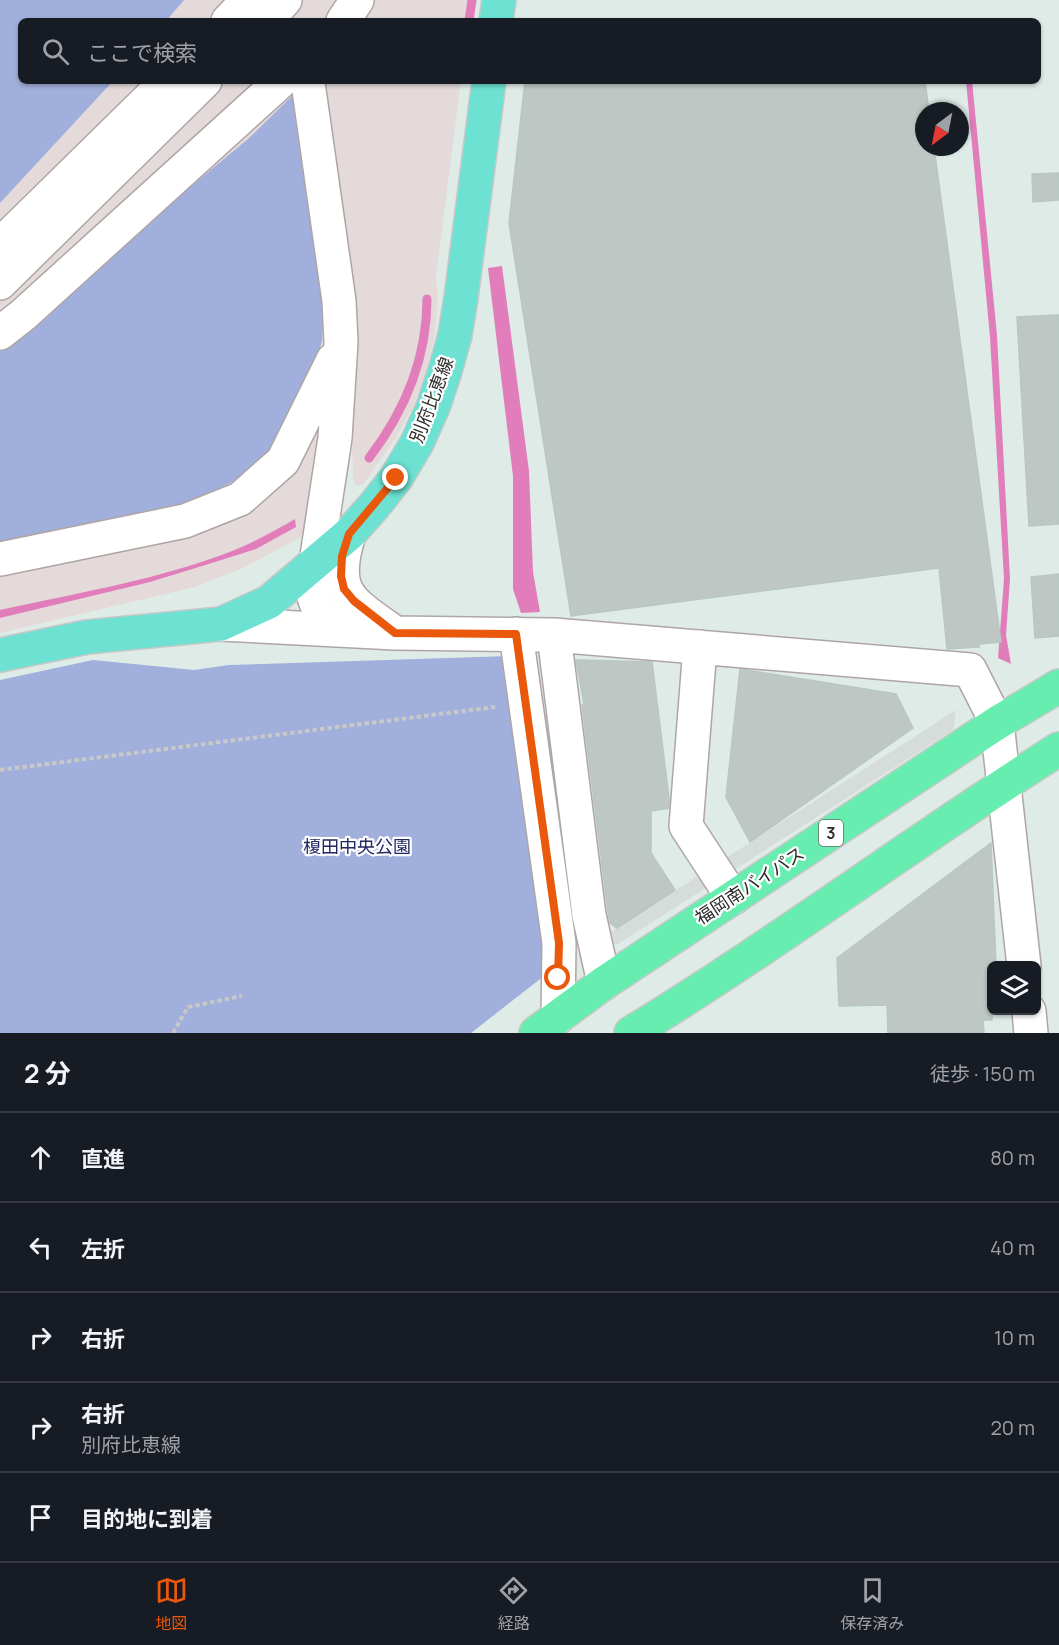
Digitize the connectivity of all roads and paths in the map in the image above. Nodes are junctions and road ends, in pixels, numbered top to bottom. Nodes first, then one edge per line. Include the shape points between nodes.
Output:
1 (248, 0) edge
2 (285, 0) edge
3 (357, 0) edge
4 (499, 0) edge
5 (231, 18) edge
6 (269, 18) edge
7 (345, 18) edge
8 (496, 18) edge
9 (164, 84) edge
10 (202, 84) edge
11 (293, 84) edge
12 (295, 84) edge
13 (489, 84) edge
14 (0, 245) edge
15 (0, 283) edge
16 (0, 333) edge
17 (341, 342) junction
18 (349, 534) junction
19 (0, 559) edge
20 (314, 564) junction
21 (221, 624) junction
22 (342, 630) junction
23 (395, 633) junction
24 (516, 634) junction
25 (554, 635) junction
26 (700, 647) junction
27 (0, 655) edge
28 (1059, 686) edge
29 (525, 703) junction
30 (996, 723) junction
31 (1059, 749) edge
32 (0, 770) edge
33 (1005, 784) junction
34 (733, 898) junction
35 (1023, 961) edge
36 (604, 983) junction
37 (242, 996) dead end
38 (1029, 1015) edge
39 (547, 1025) edge
40 (172, 1033) edge
41 (631, 1033) edge
42 (1031, 1033) edge

1 - 5 street
2 - 6 street
3 - 7 street
4 - 8 main road
9 - 14 street
10 - 15 street
11 - 16 street
12 - 17 street via 339,301
13 - 18 main road, 別府比恵線 via 455,335 445,371 417,443 396,478
17 - 19 street via 283,461 240,499 185,521
17 - 20 street via 335,438
18 - 20 main road, 別府比恵線
18 - 23 street via 342,556 344,589
20 - 21 main road, 別府比恵線 via 269,602
20 - 22 street via 315,605
21 - 22 street
21 - 27 main road, 別府比恵線 via 87,637
22 - 23 street
23 - 24 street
24 - 25 street
24 - 29 street
25 - 26 street
25 - 36 street via 589,915
26 - 30 street via 970,670
26 - 34 street via 686,826
28 - 30 highway, 福岡南バイパス / 3
29 - 32 path
29 - 39 street via 559,943
30 - 33 street
30 - 34 highway, 福岡南バイパス / 3
31 - 33 highway
33 - 35 street
33 - 41 highway via 706,988
34 - 36 highway, 福岡南バイパス / 3
36 - 39 highway, 福岡南バイパス / 3
37 - 40 path via 188,1007
38 - 42 street

